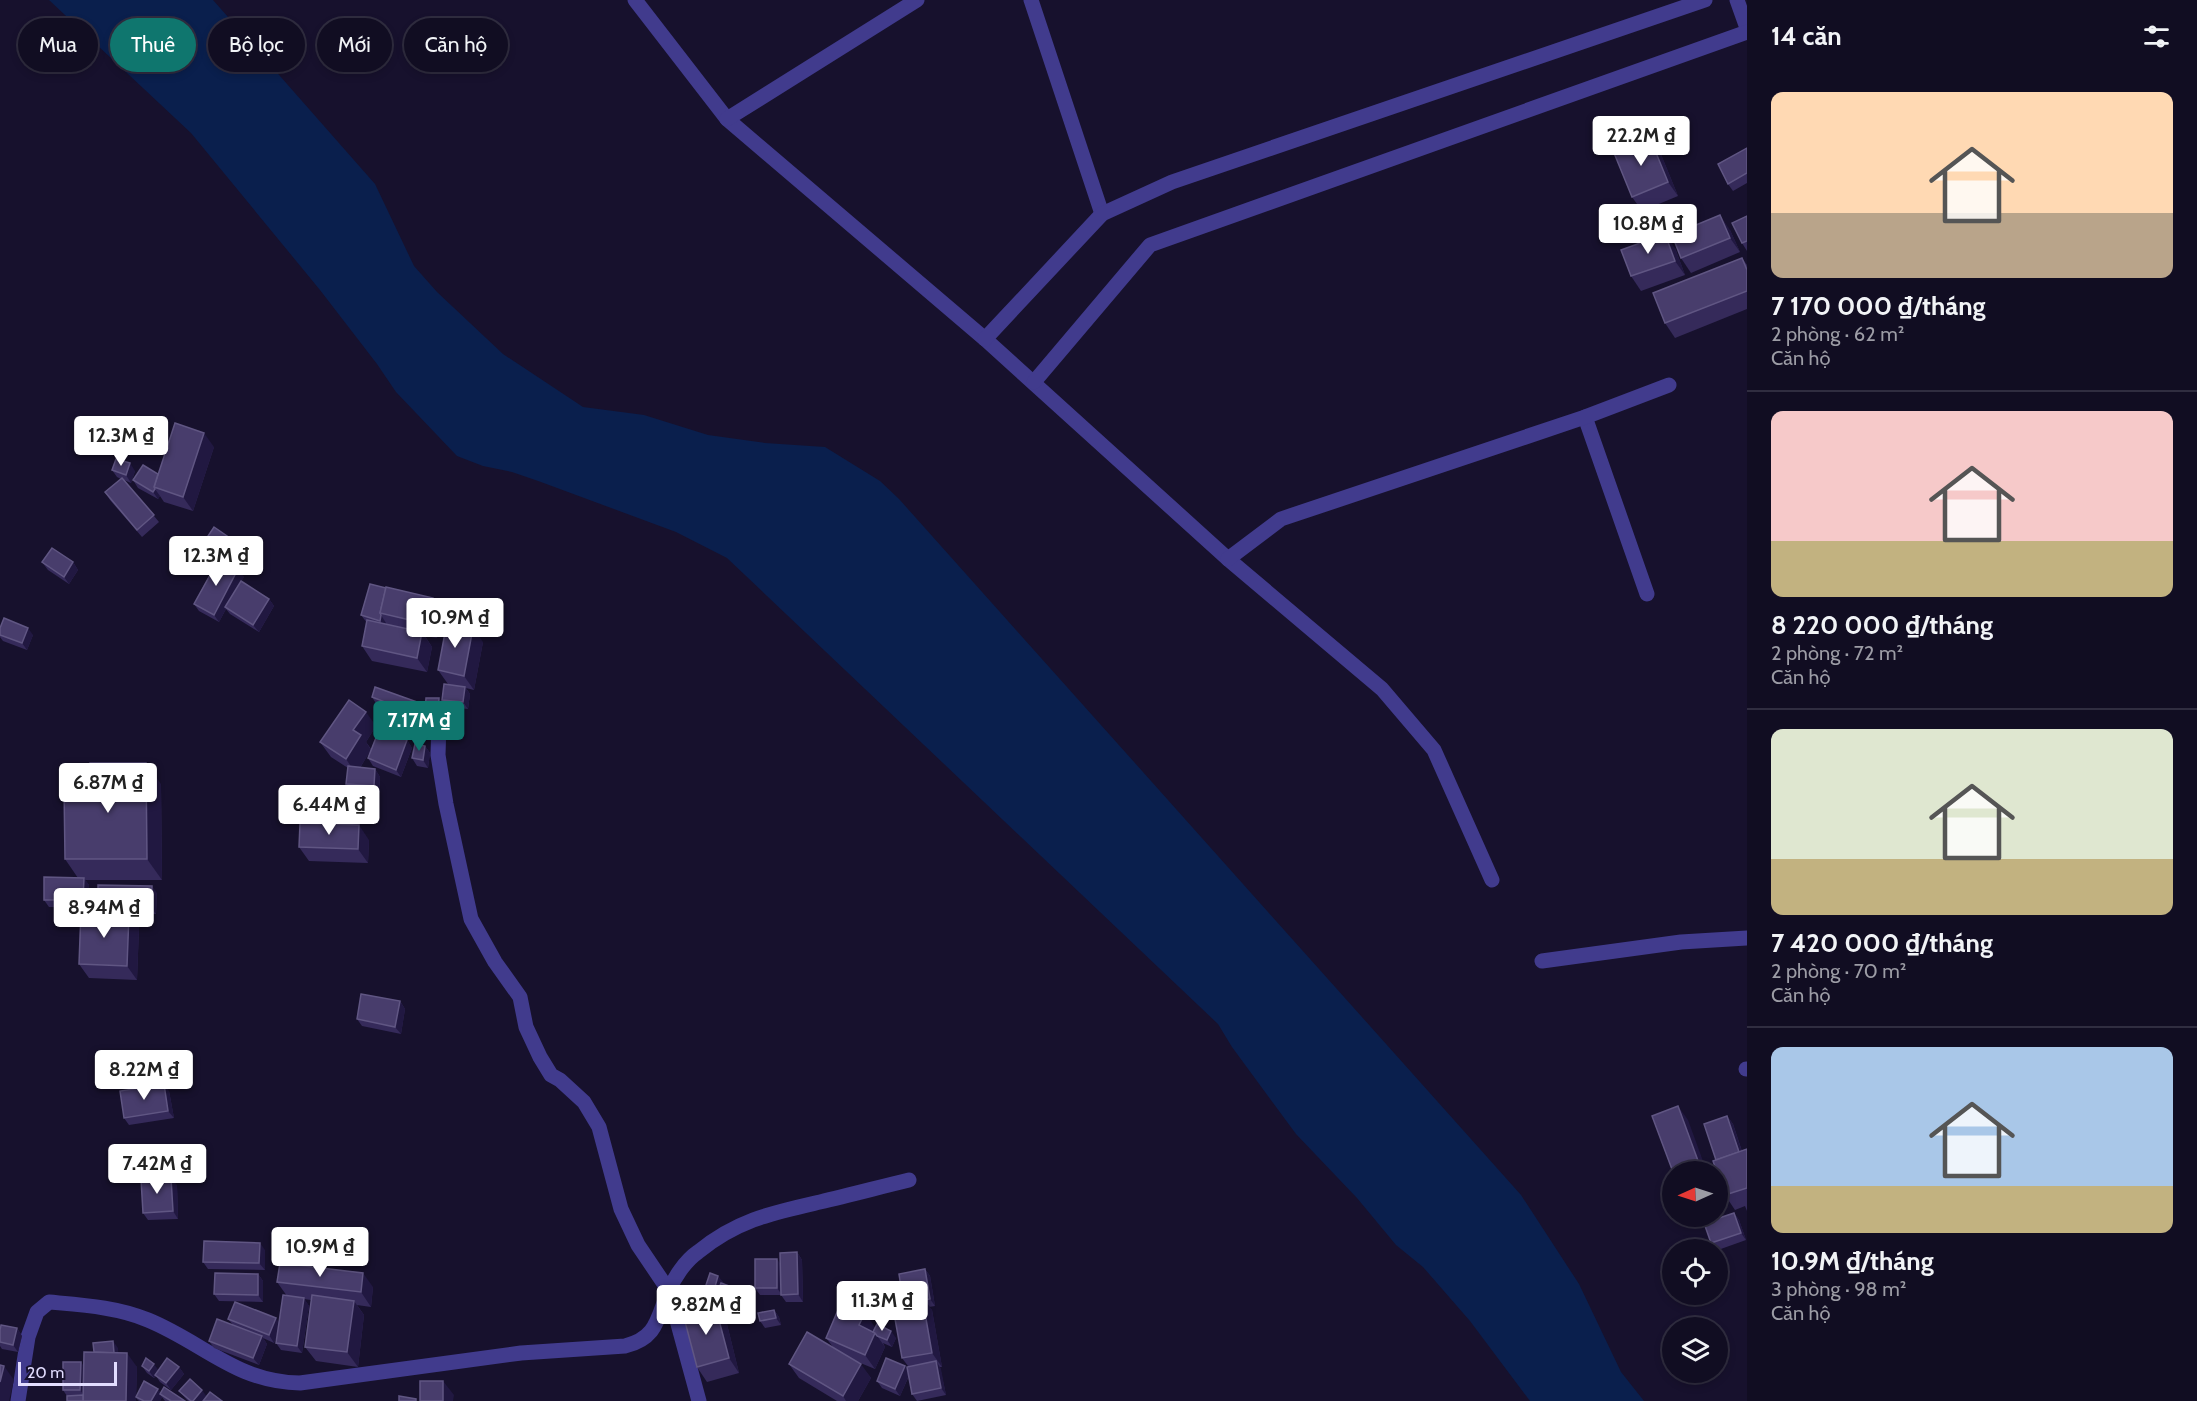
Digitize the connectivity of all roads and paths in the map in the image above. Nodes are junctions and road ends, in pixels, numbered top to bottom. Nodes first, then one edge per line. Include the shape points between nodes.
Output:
1 (635, 0) edge
2 (918, 0) edge
3 (1031, 0) edge
4 (1705, 0) edge
5 (1737, 0) edge
6 (1747, 30) edge
7 (728, 119) junction
8 (1102, 214) junction
9 (985, 339) junction
10 (1034, 382) junction
11 (1669, 385) dead end
12 (1585, 417) junction
13 (1228, 559) junction
14 (1647, 594) dead end
15 (439, 723) dead end
16 (1492, 880) dead end
17 (1747, 938) edge
18 (1542, 961) dead end
19 (909, 1180) dead end
20 (669, 1291) junction
21 (18, 1401) edge
22 (699, 1401) edge

1 - 7 street
2 - 7 street
3 - 8 street
4 - 8 street via 1172,182
5 - 6 street
6 - 10 street via 1150,245
7 - 9 street
8 - 9 street
9 - 10 street
10 - 13 street
11 - 12 street
12 - 13 street via 1281,519
12 - 14 street
13 - 16 street via 1382,689 1434,750
15 - 20 street via 438,755 446,804 471,919 519,997 525,1027 551,1075 584,1102 599,1127 621,1209 638,1245
17 - 18 street via 1681,942
19 - 20 street via 759,1216 733,1228 695,1253
20 - 21 street via 654,1330 638,1343 521,1353 300,1383 279,1383 244,1372 150,1320 49,1302 37,1312 28,1337
20 - 22 street

